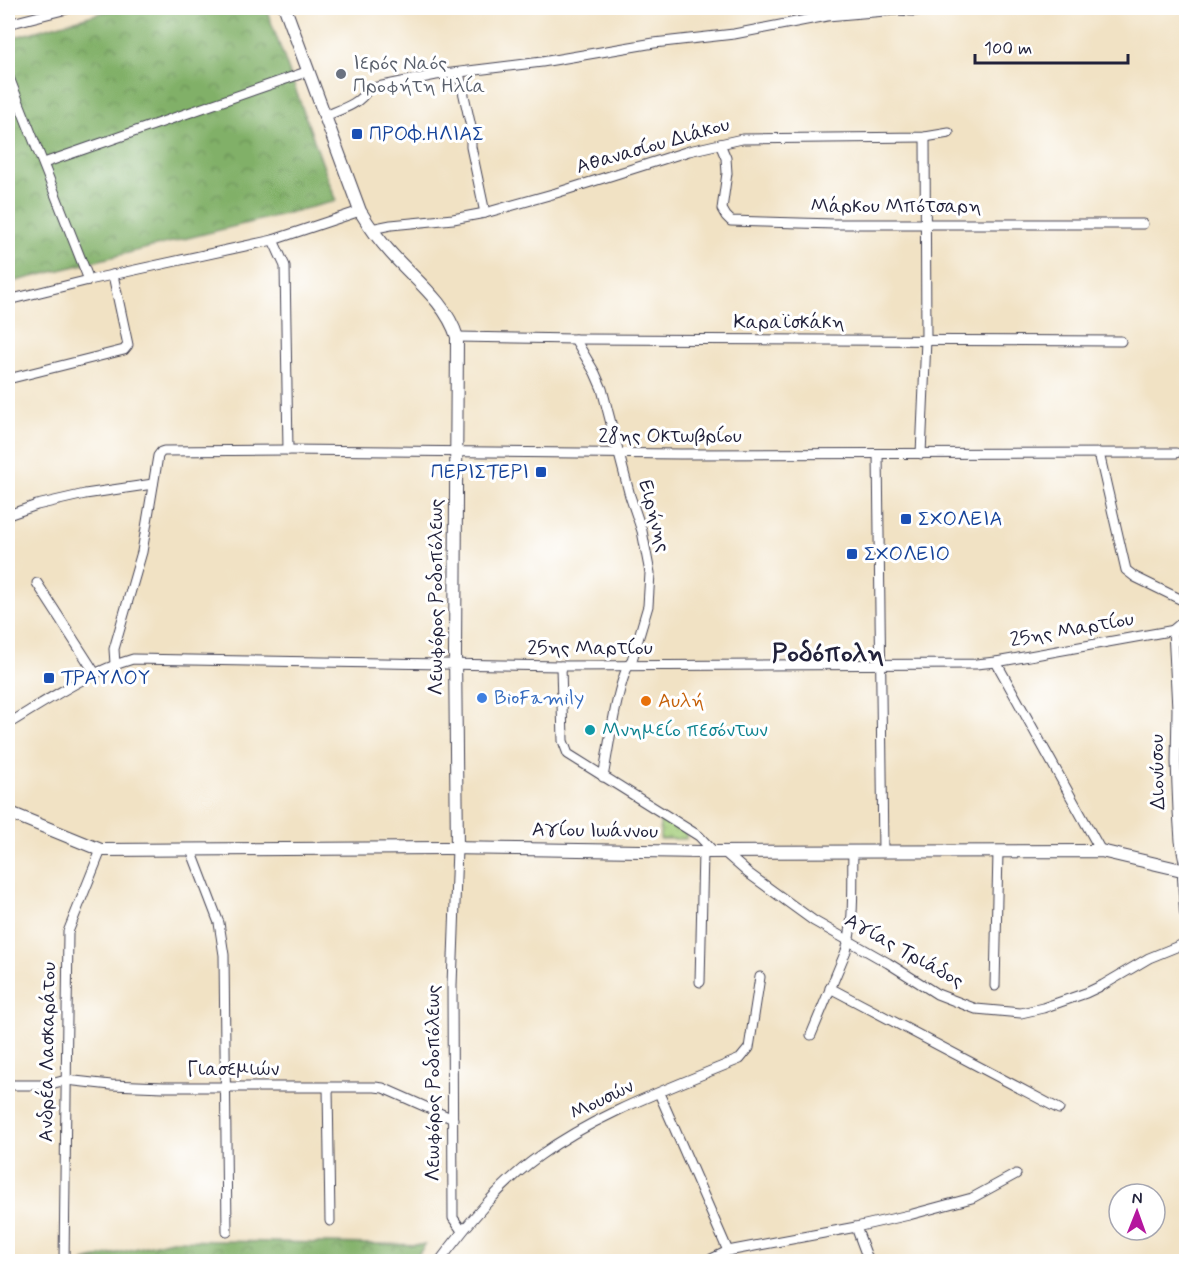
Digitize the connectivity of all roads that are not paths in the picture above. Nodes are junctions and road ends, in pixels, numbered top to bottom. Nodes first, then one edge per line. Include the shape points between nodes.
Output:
1 (71, 8) edge
2 (285, 8) edge
3 (956, 8) edge
4 (897, 9) edge
5 (8, 24) edge
6 (309, 71) junction
7 (459, 73) junction
8 (8, 75) edge
9 (325, 116) junction
10 (949, 133) dead end
11 (925, 137) junction
12 (720, 144) junction
13 (44, 163) junction
14 (360, 211) junction
15 (485, 213) junction
16 (1143, 224) dead end
17 (926, 225) junction
18 (371, 229) junction
19 (273, 240) junction
20 (113, 275) junction
21 (89, 280) junction
22 (8, 300) edge
23 (457, 337) junction
24 (575, 339) junction
25 (926, 340) junction
26 (1121, 341) dead end
27 (8, 379) edge
28 (288, 450) junction
29 (456, 451) junction
30 (1099, 453) junction
31 (1176, 453) dead end
32 (618, 454) junction
33 (878, 454) junction
34 (921, 454) junction
35 (153, 484) junction
36 (8, 515) edge
37 (37, 583) dead end
38 (1186, 602) edge
39 (1186, 619) edge
40 (1186, 628) edge
41 (1173, 630) junction
42 (996, 662) junction
43 (115, 664) junction
44 (455, 665) junction
45 (881, 665) junction
46 (561, 666) junction
47 (627, 666) junction
48 (95, 673) junction
49 (8, 724) edge
50 (603, 777) junction
51 (8, 812) edge
52 (101, 849) junction
53 (457, 849) junction
54 (191, 850) junction
55 (1101, 851) junction
56 (713, 852) junction
57 (853, 852) junction
58 (883, 852) junction
59 (998, 852) junction
60 (1186, 871) edge
61 (1186, 913) edge
62 (849, 941) junction
63 (1186, 943) edge
64 (760, 977) dead end
65 (700, 982) dead end
66 (995, 986) dead end
67 (830, 988) junction
68 (811, 1035) dead end
69 (66, 1080) junction
70 (8, 1085) edge
71 (225, 1087) junction
72 (328, 1088) junction
73 (659, 1093) junction
74 (1059, 1109) dead end
75 (453, 1119) junction
76 (1016, 1174) dead end
77 (330, 1221) dead end
78 (855, 1227) junction
79 (462, 1231) junction
80 (227, 1232) dead end
81 (728, 1251) junction
82 (64, 1262) edge
83 (439, 1262) edge
84 (705, 1262) edge
85 (869, 1262) edge

1 - 5 street
2 - 6 street, Λεωφόρος Ροδοπόλεως
3 - 4 street
4 - 7 street via 827,16 734,34
6 - 9 street, Λεωφόρος Ροδοπόλεως
6 - 13 street
7 - 9 street via 368,88 357,102
7 - 15 street
8 - 13 street
9 - 14 street, Λεωφόρος Ροδοπόλεως
10 - 11 street, Αθανασίου Διάκου
11 - 12 street, Αθανασίου Διάκου via 742,139
11 - 17 street
12 - 15 street, Αθανασίου Διάκου
12 - 17 street, Μάρκου Μπότσαρη via 727,173 722,209 731,221
13 - 21 street
14 - 18 street, Λεωφόρος Ροδοπόλεως
14 - 19 street
15 - 18 street, Αθανασίου Διάκου
16 - 17 street, Μάρκου Μπότσαρη
17 - 25 street
18 - 23 street, Λεωφόρος Ροδοπόλεως via 444,310
19 - 20 street
19 - 28 street via 285,266
20 - 21 street
20 - 27 street via 128,345 124,350
21 - 22 street
23 - 24 street, Καραϊσκάκη
23 - 29 street, Λεωφόρος Ροδοπόλεως
24 - 25 street, Καραϊσκάκη
24 - 32 street, Ειρήνης via 602,389
25 - 26 street, Καραϊσκάκη
25 - 34 street
28 - 29 street, 28ης Οκτωβρίου
28 - 35 street, 28ης Οκτωβρίου via 164,451 158,456
29 - 32 street, 28ης Οκτωβρίου
29 - 44 street, Λεωφόρος Ροδοπόλεως
30 - 31 street, 28ης Οκτωβρίου
30 - 34 street, 28ης Οκτωβρίου
30 - 38 street via 1126,570
32 - 33 street, 28ης Οκτωβρίου
32 - 47 street, Ειρήνης via 642,531 650,573 648,606
33 - 34 street, 28ης Οκτωβρίου
33 - 45 street
35 - 36 street via 85,494
35 - 43 street via 141,552 114,649
37 - 48 street
39 - 41 street
40 - 41 street, 25ης Μαρτίου
41 - 42 street, 25ης Μαρτίου
41 - 60 street, Διονύσου via 1178,811
42 - 45 street, 25ης Μαρτίου
42 - 55 street
43 - 44 street, 25ης Μαρτίου via 134,659
43 - 48 street, 25ης Μαρτίου
44 - 46 street, 25ης Μαρτίου
44 - 53 street, Λεωφόρος Ροδοπόλεως
45 - 47 street, 25ης Μαρτίου
45 - 58 street
46 - 47 street, 25ης Μαρτίου
46 - 50 street via 564,747 568,754
47 - 50 street, Ειρήνης
48 - 49 street, 25ης Μαρτίου
50 - 56 street via 699,836
51 - 52 street, Αγίου Ιωάννου
52 - 54 street, Αγίου Ιωάννου
52 - 69 street, Ανδρέα Λασκαράτου via 68,932
53 - 54 street, Αγίου Ιωάννου
53 - 56 street, Αγίου Ιωάννου
53 - 75 street, Λεωφόρος Ροδοπόλεως
54 - 71 street via 219,923 224,955
55 - 59 street, Αγίου Ιωάννου
55 - 60 street, Αγίου Ιωάννου
56 - 57 street, Αγίου Ιωάννου
56 - 62 street, Αγίας Τριάδος
56 - 65 street
57 - 58 street, Αγίου Ιωάννου
57 - 62 street
58 - 59 street, Αγίου Ιωάννου
59 - 66 street
60 - 61 street, Διονύσου
62 - 63 street, Αγίας Τριάδος via 937,994 976,1009 1022,1013 1086,993 1149,958
62 - 67 street
64 - 73 street, Μουσών via 749,1048 740,1059
67 - 68 street
67 - 74 street
69 - 70 street, Γιασεμιών
69 - 71 street, Γιασεμιών via 111,1086
69 - 82 street, Ανδρέα Λασκαράτου
71 - 72 street, Γιασεμιών
71 - 80 street
72 - 75 street, Γιασεμιών via 383,1088
72 - 77 street
73 - 79 street, Μουσών via 582,1128 538,1156 503,1185
73 - 81 street
75 - 79 street, Λεωφόρος Ροδοπόλεως via 453,1218
76 - 78 street via 972,1198
78 - 81 street
78 - 85 street
79 - 83 street, Μουσών
81 - 84 street

